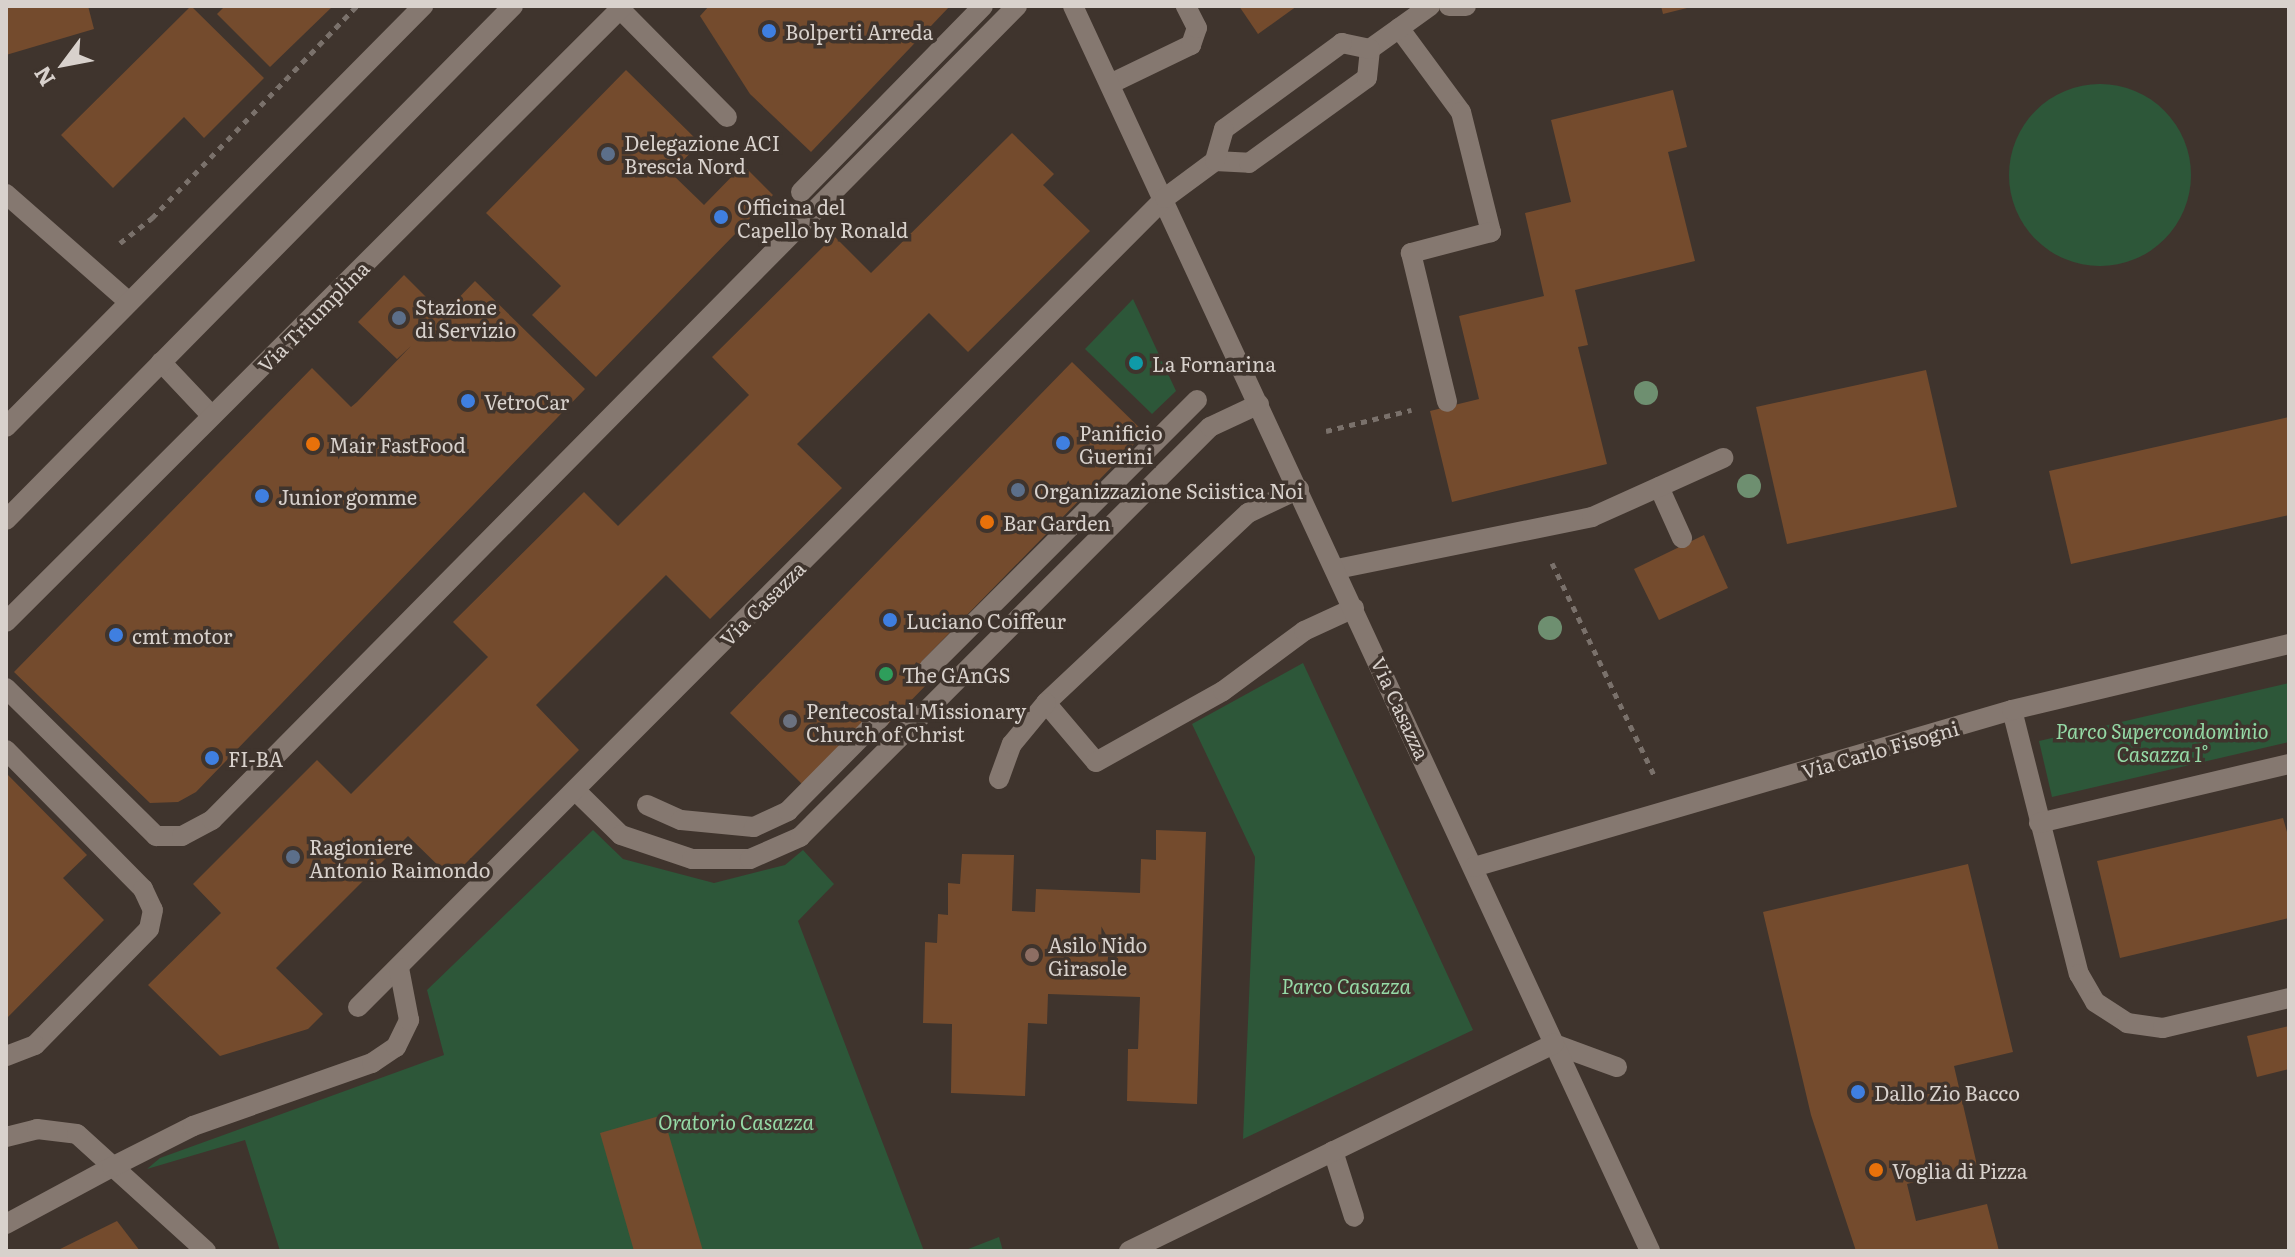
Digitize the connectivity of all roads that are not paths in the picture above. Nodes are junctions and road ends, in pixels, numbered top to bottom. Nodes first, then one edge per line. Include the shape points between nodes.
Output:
1 (423, 6) edge
2 (513, 6) edge
3 (983, 6) edge
4 (1017, 6) edge
5 (1073, 6) edge
6 (1186, 6) edge
7 (1430, 6) edge
8 (1449, 6) edge
9 (1466, 6) edge
10 (622, 8) edge
11 (1399, 28) junction
12 (1370, 49) junction
13 (1112, 83) junction
14 (727, 117) dead end
15 (1215, 161) junction
16 (801, 192) dead end
17 (6, 194) edge
18 (1165, 198) junction
19 (129, 302) junction
20 (161, 362) junction
21 (1197, 400) dead end
22 (1447, 402) road end
23 (1259, 404) junction
24 (212, 416) junction
25 (6, 427) edge
26 (1723, 458) dead end
27 (1659, 487) junction
28 (1299, 489) junction
29 (6, 520) edge
30 (1682, 538) dead end
31 (1337, 569) junction
32 (1354, 608) junction
33 (6, 622) edge
34 (2289, 644) edge
35 (929, 668) dead end
36 (6, 688) edge
37 (1046, 703) junction
38 (2012, 710) junction
39 (880, 718) dead end
40 (6, 750) edge
41 (2289, 764) edge
42 (999, 779) dead end
43 (575, 790) junction
44 (647, 805) dead end
45 (2039, 823) junction
46 (1474, 867) junction
47 (399, 968) junction
48 (2289, 998) edge
49 (358, 1007) dead end
50 (1554, 1044) junction
51 (6, 1056) edge
52 (1617, 1067) dead end
53 (6, 1137) edge
54 (1333, 1151) junction
55 (112, 1167) junction
56 (1354, 1217) dead end
57 (6, 1224) edge
58 (206, 1251) edge
59 (1129, 1251) edge
60 (1650, 1251) edge

1 - 19 street
2 - 20 street
3 - 16 street
4 - 36 street via 212,820 182,836 156,836
5 - 13 street, Via Casazza
6 - 13 street via 1197,28 1191,45
7 - 11 street
8 - 9 street
10 - 14 street, Via Triumplina
10 - 24 street, Via Triumplina
11 - 12 street
11 - 22 street via 1461,112 1491,232 1411,253
12 - 15 street via 1342,43 1224,129
12 - 15 street via 1367,78 1249,163
13 - 18 street, Via Casazza
15 - 18 street
17 - 19 street
18 - 23 street, Via Casazza
18 - 43 street, Via Casazza
19 - 25 street
20 - 24 street
20 - 29 street
21 - 35 street
23 - 28 street, Via Casazza
23 - 43 street via 1210,427 800,837 750,859 692,859 621,835
24 - 33 street, Via Triumplina
26 - 27 street
27 - 30 street
27 - 31 street via 1592,517
28 - 31 street, Via Casazza
28 - 37 street via 1248,513
31 - 32 street, Via Casazza
32 - 37 street via 1304,631 1223,691 1096,762
32 - 46 street, Via Casazza
34 - 38 street, Via Carlo Fisogni
37 - 42 street via 1012,744
38 - 45 street
38 - 46 street, Via Carlo Fisogni
39 - 44 street via 788,811 754,827 681,820
40 - 51 street via 143,889 153,910 149,929 35,1045
41 - 45 street
43 - 47 street, Via Casazza
45 - 48 street via 2079,974 2095,1002 2127,1023 2163,1028
46 - 50 street, Via Casazza
47 - 49 street, Via Casazza
47 - 55 street via 409,1020 396,1047 372,1063 193,1126
50 - 52 street
50 - 54 street
50 - 60 street, Via Casazza
53 - 55 street via 37,1129 77,1134
54 - 56 street
54 - 59 street
55 - 57 street
55 - 58 street

